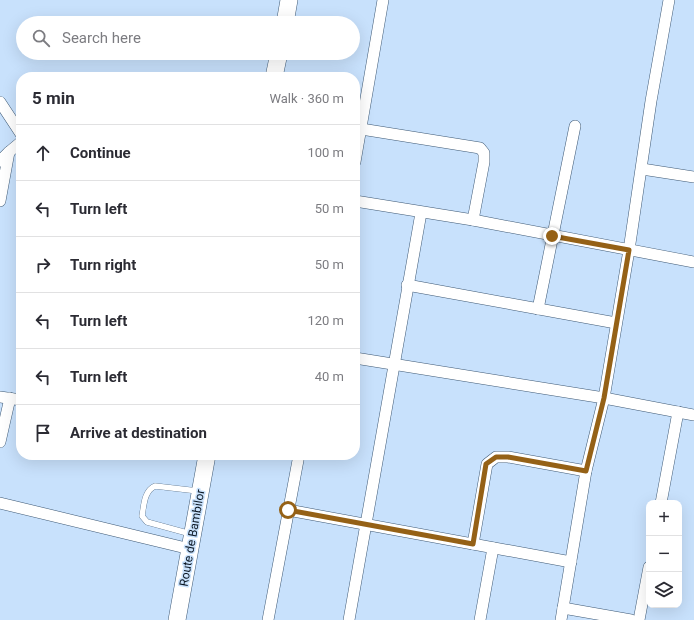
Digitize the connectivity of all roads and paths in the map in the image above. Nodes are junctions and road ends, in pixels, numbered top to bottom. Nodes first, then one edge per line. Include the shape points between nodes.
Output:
1 (289, 0) edge
2 (383, 0) edge
3 (669, 0) edge
4 (286, 16) edge
5 (278, 60) edge
6 (277, 72) edge
7 (0, 102) edge
8 (360, 119) edge
9 (16, 126) edge
10 (575, 126) dead end
11 (360, 129) edge
12 (16, 146) edge
13 (9, 152) junction
14 (0, 161) edge
15 (642, 169) junction
16 (694, 177) edge
17 (0, 201) edge
18 (360, 202) edge
19 (420, 213) junction
20 (473, 220) junction
21 (552, 236) junction
22 (629, 250) junction
23 (694, 262) edge
24 (407, 285) junction
25 (538, 309) junction
26 (616, 323) junction
27 (360, 359) edge
28 (395, 365) junction
29 (5, 397) edge
30 (604, 398) junction
31 (16, 399) edge
32 (678, 412) junction
33 (694, 415) edge
34 (0, 442) edge
35 (206, 460) edge
36 (298, 460) edge
37 (586, 471) junction
38 (201, 491) junction
39 (662, 500) edge
40 (0, 503) edge
41 (288, 510) junction
42 (366, 524) junction
43 (191, 542) junction
44 (473, 544) junction
45 (493, 548) junction
46 (571, 562) junction
47 (648, 572) edge
48 (563, 608) junction
49 (177, 620) edge
50 (268, 620) edge
51 (349, 620) edge
52 (480, 620) edge
53 (561, 620) edge
54 (631, 620) edge
55 (639, 620) edge

1 - 4 main road
2 - 8 street
3 - 15 street
5 - 6 main road
7 - 9 street
10 - 21 street
11 - 20 street via 480,148 484,153 484,162
12 - 13 street
13 - 14 street
13 - 17 street
15 - 16 street
15 - 22 street
18 - 19 street
19 - 20 street
19 - 24 street
20 - 21 street
21 - 22 street
21 - 25 street
22 - 23 street
22 - 26 street
24 - 25 street
24 - 28 street
25 - 26 street
26 - 30 street
27 - 28 street
28 - 30 street
28 - 42 street
29 - 31 street
29 - 34 street
30 - 32 street
30 - 37 street
32 - 33 street
32 - 39 street
35 - 38 main road, Route de Bambilor
36 - 41 street
37 - 44 street via 496,457 486,464
37 - 46 street
38 - 43 main road, Route de Bambilor
38 - 43 lane via 155,486 150,488 142,516 147,522
40 - 43 street
41 - 42 street
41 - 50 street
42 - 44 street
42 - 51 street
43 - 49 main road, Route de Bambilor
44 - 45 street
45 - 46 street
45 - 52 street
46 - 48 street
47 - 55 street
48 - 53 street
48 - 54 street

